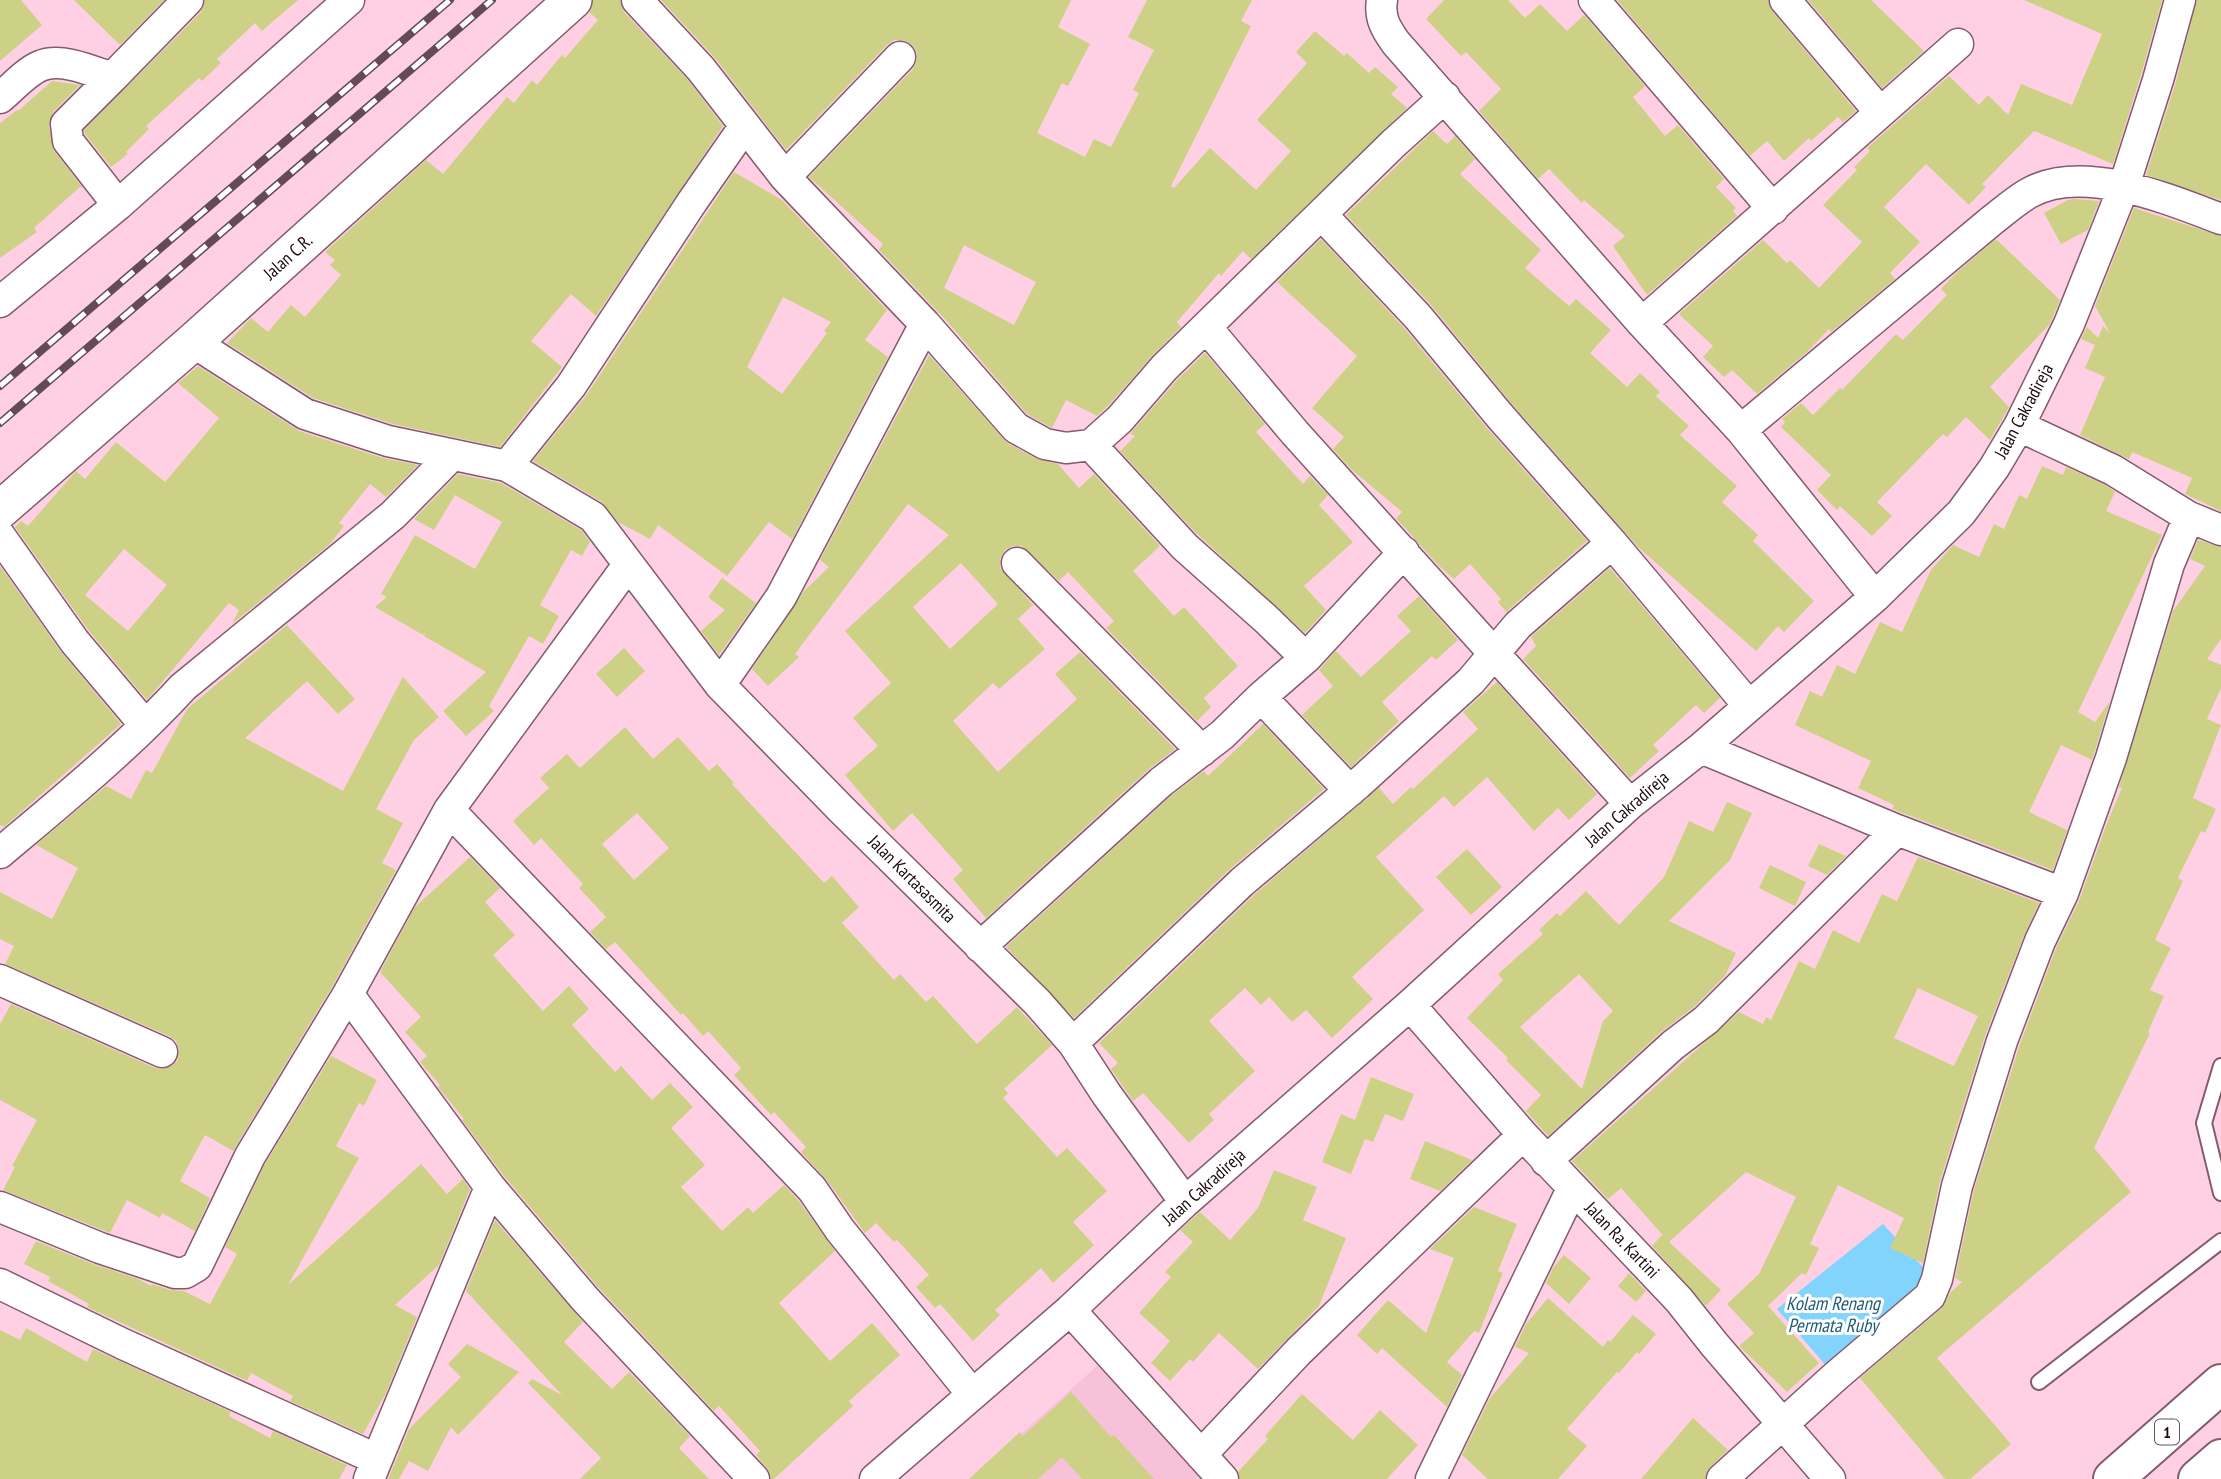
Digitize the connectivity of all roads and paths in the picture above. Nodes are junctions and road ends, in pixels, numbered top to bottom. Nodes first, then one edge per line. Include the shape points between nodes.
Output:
1 (188, 0) edge
2 (349, 0) edge
3 (573, 0) edge
4 (638, 0) edge
5 (1382, 0) edge
6 (1594, 0) edge
7 (1785, 0) edge
8 (2180, 0) edge
9 (1958, 44) dead end
10 (900, 57) dead end
11 (112, 78) junction
12 (1445, 97) junction
13 (0, 98) edge
14 (1879, 111) junction
15 (744, 127) junction
16 (785, 177) junction
17 (2124, 186) junction
18 (118, 205) junction
19 (1773, 209) junction
20 (1322, 215) junction
21 (2221, 219) edge
22 (0, 302) edge
23 (1642, 323) junction
24 (925, 324) junction
25 (1206, 327) junction
26 (193, 342) junction
27 (2019, 426) junction
28 (1741, 430) junction
29 (1091, 445) junction
30 (452, 455) junction
31 (507, 466) junction
32 (0, 510) edge
33 (2189, 517) junction
34 (2221, 530) edge
35 (0, 536) edge
36 (1612, 543) junction
37 (1404, 552) junction
38 (1017, 563) dead end
39 (628, 565) junction
40 (1875, 597) junction
41 (1494, 655) junction
42 (1306, 658) junction
43 (720, 685) junction
44 (1261, 697) junction
45 (1749, 706) junction
46 (145, 725) junction
47 (1701, 748) junction
48 (1202, 751) junction
49 (1350, 791) junction
50 (1630, 804) junction
51 (449, 810) junction
52 (1897, 831) junction
53 (0, 853) edge
54 (2063, 892) junction
55 (980, 947) junction
56 (0, 980) edge
57 (348, 994) junction
58 (1410, 1005) junction
59 (1073, 1043) junction
60 (162, 1052) dead end
61 (2221, 1066) edge
62 (1523, 1136) junction
63 (1546, 1161) junction
64 (490, 1187) junction
65 (1572, 1189) junction
66 (2221, 1193) edge
67 (1185, 1202) junction
68 (0, 1207) edge
69 (2221, 1241) edge
70 (0, 1284) edge
71 (1070, 1310) junction
72 (2039, 1382) dead end
73 (2221, 1384) edge
74 (972, 1394) junction
75 (1782, 1425) junction
76 (1200, 1455) junction
77 (2221, 1459) edge
78 (372, 1469) edge
79 (754, 1479) edge
80 (875, 1479) edge
81 (1223, 1479) edge
82 (1431, 1479) edge
83 (1722, 1479) edge
84 (1830, 1479) edge
85 (2113, 1479) edge
86 (2198, 1479) edge

1 - 11 street
2 - 18 street
3 - 26 street, Jalan C.R.
4 - 15 street via 701,69
5 - 12 street via 1383,25
6 - 19 street
7 - 14 street
8 - 17 street, Jalan Cakradireja
9 - 14 street
10 - 16 street
11 - 13 street via 70,65 40,66
11 - 18 street via 65,128 68,141
12 - 20 street
12 - 23 street
14 - 19 street
15 - 16 street
15 - 31 street via 571,386
16 - 24 street
17 - 21 street
17 - 27 street, Jalan Cakradireja via 2069,324
17 - 28 street via 2074,183 2030,193
18 - 22 street
19 - 23 street
20 - 25 street
20 - 36 street via 1418,317
23 - 28 street
24 - 29 street via 1025,435 1066,449
24 - 43 street via 781,597
25 - 29 street
25 - 37 street
26 - 30 street, Jalan Kartasasmita via 305,414
26 - 32 street, Jalan C.R.
27 - 33 street via 2113,470
27 - 40 street, Jalan Cakradireja via 1961,513
28 - 40 street
29 - 42 street via 1185,547
30 - 31 street, Jalan Kartasasmita
30 - 46 street via 393,515 183,687
31 - 39 street, Jalan Kartasasmita via 593,517
33 - 34 street
33 - 54 street via 2169,564 2111,758
35 - 46 street via 75,642
36 - 41 street via 1518,625
36 - 45 street
37 - 41 street
37 - 42 street
38 - 48 street
39 - 43 street, Jalan Kartasasmita
39 - 51 street
40 - 45 street, Jalan Cakradireja
41 - 49 street
41 - 50 street
42 - 44 street
43 - 55 street, Jalan Kartasasmita
44 - 48 street
44 - 49 street
45 - 47 street, Jalan Cakradireja
46 - 53 street
47 - 50 street, Jalan Cakradireja
47 - 52 street
48 - 55 street via 1161,782
49 - 59 street via 1242,882
50 - 58 street, Jalan Cakradireja
51 - 57 street
51 - 74 street via 812,1189
52 - 54 street
52 - 63 street via 1706,1020
54 - 75 street via 2002,1041 1957,1186 1930,1296
55 - 59 street, Jalan Kartasasmita
56 - 60 street
57 - 64 street
57 - 68 street via 250,1156 197,1266 175,1273
58 - 62 street, Jalan Ra. Kartini
58 - 67 street, Jalan Cakradireja
59 - 67 street, Jalan Kartasasmita
61 - 66 lane via 2204,1123
62 - 63 street, Jalan Ra. Kartini
62 - 76 street via 1298,1351
63 - 65 street, Jalan Ra. Kartini
64 - 78 street
64 - 79 street via 585,1299
65 - 75 street, Jalan Ra. Kartini via 1679,1300
65 - 82 street
67 - 71 street, Jalan Cakradireja
69 - 72 lane
70 - 78 street
71 - 74 street, Jalan Cakradireja
71 - 76 street
73 - 85 main road, 1
74 - 80 street, Jalan Cakradireja
75 - 83 street
75 - 84 street, Jalan Ra. Kartini
76 - 81 street
77 - 86 main road

